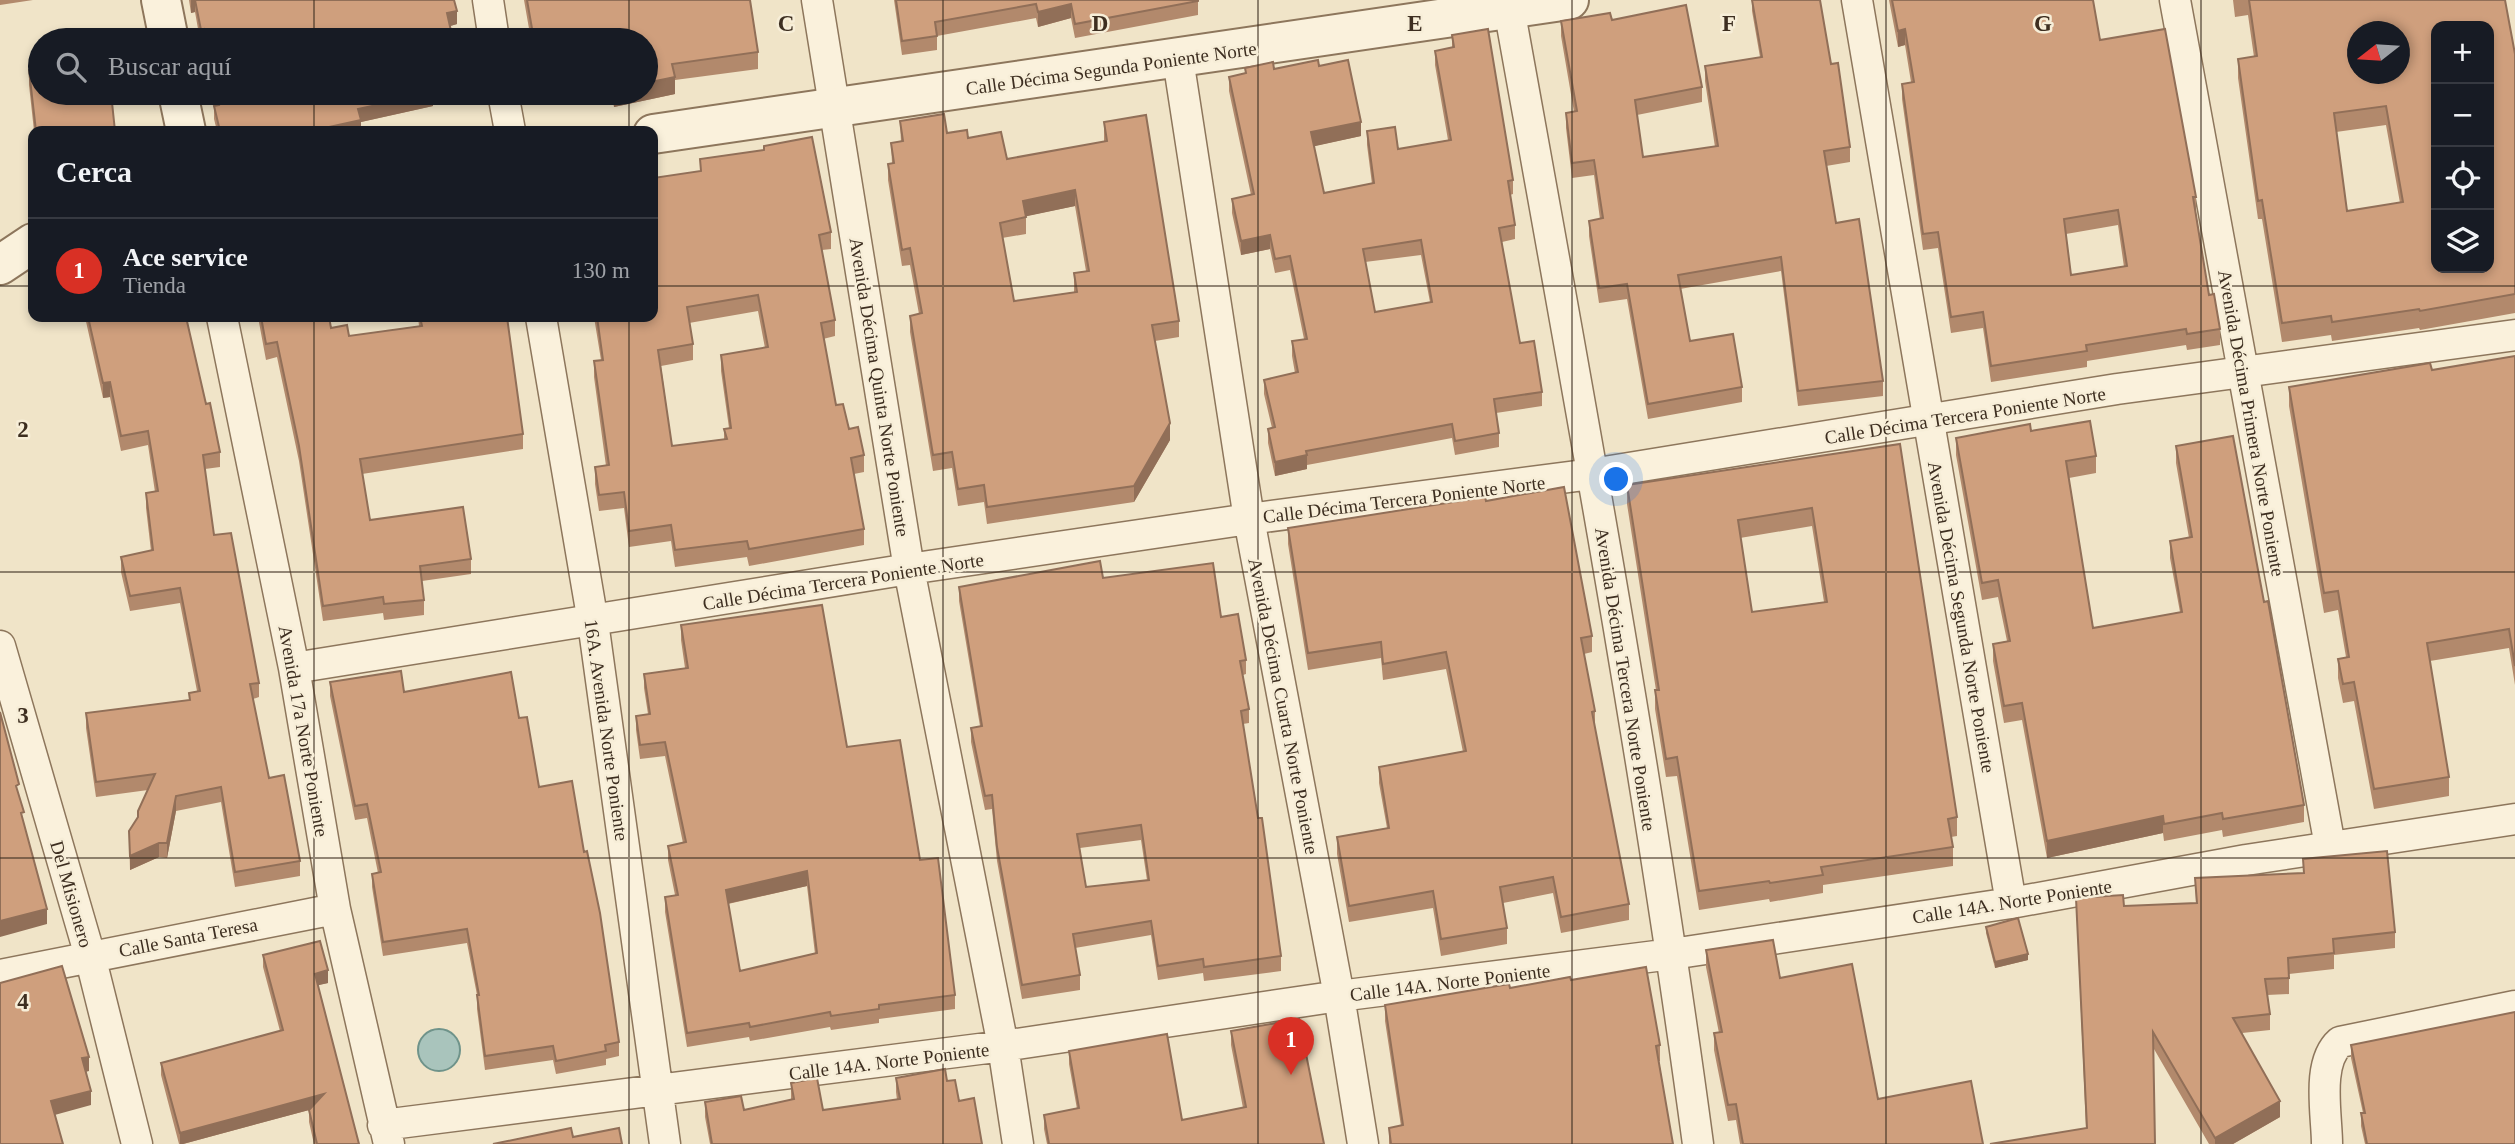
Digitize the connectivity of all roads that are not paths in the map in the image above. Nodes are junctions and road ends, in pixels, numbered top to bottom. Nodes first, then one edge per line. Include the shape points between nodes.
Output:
1 (161, 0) edge
2 (488, 0) edge
3 (817, 0) edge
4 (1569, 0) edge
5 (1857, 0) edge
6 (2175, 0) edge
7 (1509, 8) junction
8 (167, 28) edge
9 (493, 28) edge
10 (1178, 59) junction
11 (181, 105) edge
12 (505, 105) edge
13 (835, 108) junction
14 (185, 126) edge
15 (509, 126) edge
16 (658, 133) edge
17 (28, 246) edge
18 (0, 265) edge
19 (223, 322) edge
20 (542, 322) edge
21 (2515, 335) edge
22 (2243, 372) junction
23 (1929, 422) junction
24 (1592, 474) junction
25 (1249, 519) junction
26 (909, 569) junction
27 (593, 622) junction
28 (0, 646) edge
29 (294, 667) junction
30 (2515, 819) edge
31 (2330, 846) junction
32 (2011, 903) junction
33 (335, 909) junction
34 (1672, 954) junction
35 (90, 956) junction
36 (0, 975) edge
37 (1339, 996) junction
38 (2515, 1006) edge
39 (1003, 1046) junction
40 (656, 1091) junction
41 (386, 1135) edge
42 (137, 1144) edge
43 (664, 1144) edge
44 (1018, 1144) edge
45 (1363, 1144) edge
46 (1698, 1144) edge
47 (2328, 1144) edge

1 - 8 street
2 - 9 street
3 - 13 street, Avenida Décima Quinta Norte Poniente
4 - 7 street, Calle Décima Segunda Poniente Norte
5 - 23 street, Avenida Décima Segunda Norte Poniente
6 - 22 street, Avenida Décima Primera Norte Poniente
7 - 10 street, Calle Décima Segunda Poniente Norte
7 - 24 street, Avenida Décima Tercera Norte Poniente
10 - 13 street, Calle Décima Segunda Poniente Norte
10 - 25 street, Avenida Décima Cuarta Norte Poniente
11 - 14 street
12 - 15 street
13 - 16 street, Calle Décima Segunda Poniente Norte
13 - 26 street, Avenida Décima Quinta Norte Poniente
17 - 18 street
19 - 29 street, Avenida 17a Norte Poniente
20 - 27 street, 16A. Avenida Norte Poniente
21 - 22 street, Calle Décima Tercera Poniente Norte
22 - 23 street, Calle Décima Tercera Poniente Norte
22 - 31 street, Avenida Décima Primera Norte Poniente
23 - 24 street, Calle Décima Tercera Poniente Norte
23 - 32 street, Avenida Décima Segunda Norte Poniente
24 - 25 street, Calle Décima Tercera Poniente Norte
24 - 34 street, Avenida Décima Tercera Norte Poniente
25 - 26 street, Calle Décima Tercera Poniente Norte
25 - 37 street, Avenida Décima Cuarta Norte Poniente
26 - 27 street, Calle Décima Tercera Poniente Norte
26 - 39 street, Avenida Décima Quinta Norte Poniente
27 - 29 street, Calle Décima Tercera Poniente Norte
27 - 40 street, 16A. Avenida Norte Poniente
28 - 35 street, Del Misionero
29 - 33 street, Avenida 17a Norte Poniente
30 - 31 street, Calle 14A. Norte Poniente
31 - 32 street, Calle 14A. Norte Poniente
32 - 34 street, Calle 14A. Norte Poniente
33 - 35 street, Calle Santa Teresa
33 - 41 street, Avenida 17a Norte Poniente
34 - 37 street, Calle 14A. Norte Poniente
34 - 46 street, Avenida Décima Tercera Norte Poniente
35 - 36 street, Calle Santa Teresa
35 - 42 street, Del Misionero
37 - 39 street, Calle 14A. Norte Poniente
37 - 45 street, Avenida Décima Cuarta Norte Poniente
38 - 47 street via 2340,1042 2333,1049 2326,1076
39 - 40 street, Calle 14A. Norte Poniente
39 - 44 street, Avenida Décima Quinta Norte Poniente
40 - 41 street, Calle 14A. Norte Poniente
40 - 43 street, 16A. Avenida Norte Poniente

